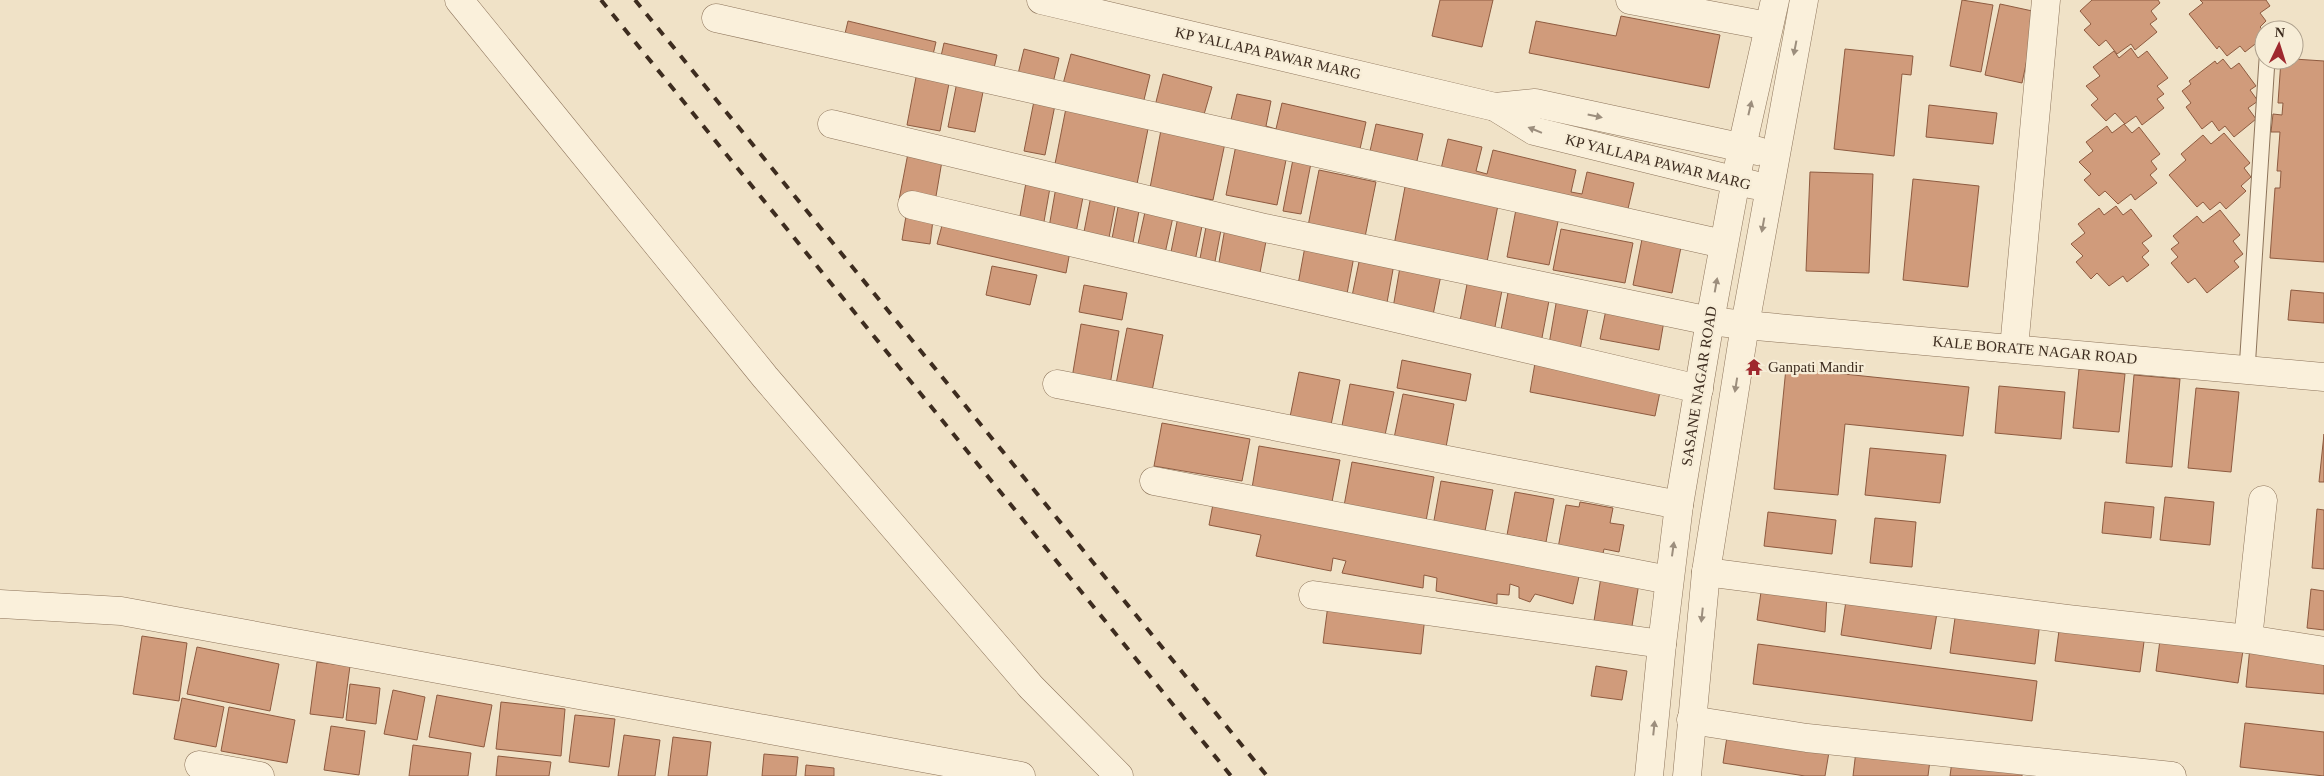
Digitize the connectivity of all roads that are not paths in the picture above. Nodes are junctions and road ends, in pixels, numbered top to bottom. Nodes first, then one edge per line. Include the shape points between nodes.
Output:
1 (459, 0) edge
2 (1041, 0) edge
3 (1630, 0) edge
4 (1775, 0) edge
5 (1804, 0) edge
6 (2046, 0) edge
7 (716, 18) dead end
8 (1768, 26) junction
9 (2267, 70) edge
10 (1495, 107) junction
11 (832, 124) dead end
12 (1742, 147) junction
13 (1775, 154) junction
14 (1736, 181) junction
15 (1769, 189) junction
16 (912, 205) dead end
17 (1723, 244) junction
18 (1710, 321) junction
19 (1745, 326) junction
20 (2014, 348) junction
21 (2247, 370) junction
22 (2324, 377) edge
23 (1057, 384) dead end
24 (1699, 389) junction
25 (1154, 480) dead end
26 (2263, 500) dead end
27 (1680, 505) junction
28 (1706, 572) junction
29 (1669, 580) junction
30 (1313, 595) dead end
31 (0, 604) edge
32 (2248, 639) junction
33 (1662, 644) junction
34 (2324, 651) edge
35 (1691, 720) junction
36 (200, 765) dead end
37 (260, 776) edge
38 (1021, 776) edge
39 (1119, 776) edge
40 (1649, 776) edge
41 (1687, 776) edge
42 (2172, 776) edge

1 - 39 street via 765,377 1031,687
2 - 10 street, KP YALLAPA PAWAR MARG
3 - 8 street
4 - 8 street, SASANE NAGAR ROAD
5 -> 13 street
6 - 20 street
7 - 17 street
12 -> 8 street, SASANE NAGAR ROAD
9 - 21 lane
10 -> 12 street, KP YALLAPA PAWAR MARG via 1535,103
14 -> 10 street, KP YALLAPA PAWAR MARG via 1534,131
11 - 18 street, KALE BORATE NAGAR ROAD via 1265,228
12 - 13 street, KP YALLAPA PAWAR MARG
12 - 14 street, SASANE NAGAR ROAD
13 - 15 street
14 - 15 street, KP YALLAPA PAWAR MARG
14 - 17 street, SASANE NAGAR ROAD
15 -> 19 street
16 - 24 street
18 -> 17 street, SASANE NAGAR ROAD
18 - 19 street, KALE BORATE NAGAR ROAD
18 - 24 street, SASANE NAGAR ROAD
19 - 20 street, KALE BORATE NAGAR ROAD
19 -> 28 street
20 - 21 street, KALE BORATE NAGAR ROAD
21 - 22 street, KALE BORATE NAGAR ROAD
23 - 27 street
24 - 27 street, SASANE NAGAR ROAD
25 - 29 street
26 - 32 street
29 -> 27 street, SASANE NAGAR ROAD
28 - 32 street
28 -> 35 street
29 - 33 street, SASANE NAGAR ROAD
30 - 33 street
31 - 38 street via 121,611
32 - 34 street
40 -> 33 street, SASANE NAGAR ROAD
35 - 41 street
35 - 42 street via 1807,738
36 - 37 street

